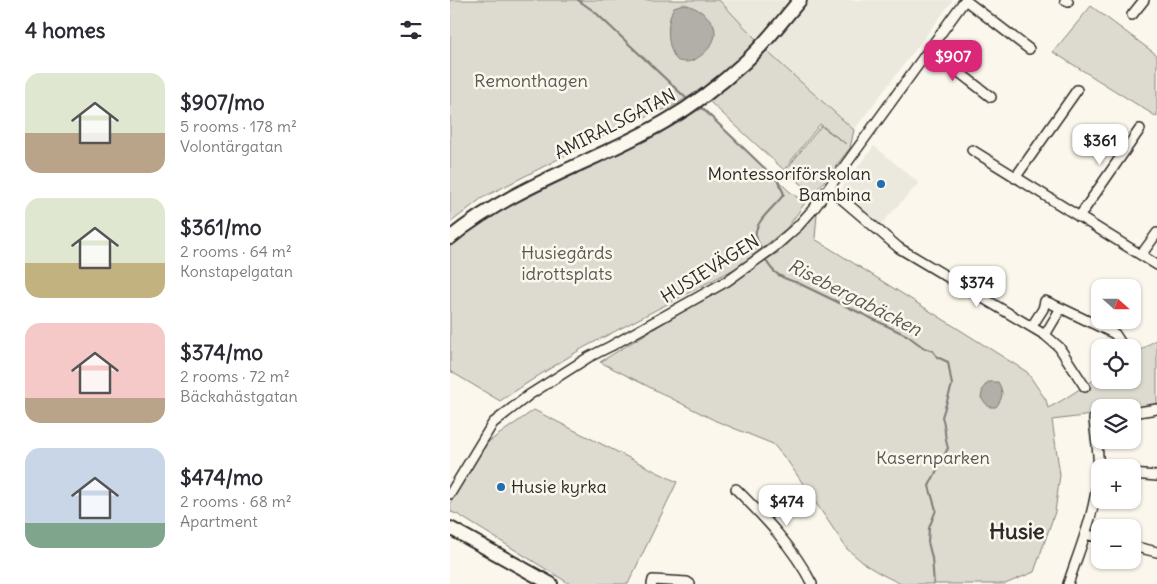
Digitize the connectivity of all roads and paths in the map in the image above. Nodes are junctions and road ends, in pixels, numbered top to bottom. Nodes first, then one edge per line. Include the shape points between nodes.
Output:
1 (800, 0) edge
2 (965, 0) edge
3 (1144, 0) edge
4 (1132, 15) dead end
5 (929, 49) junction
6 (1029, 49) dead end
7 (1077, 90) dead end
8 (991, 96) dead end
9 (1140, 129) dead end
10 (972, 150) dead end
11 (1015, 178) junction
12 (829, 188) junction
13 (1079, 217) junction
14 (1157, 232) edge
15 (450, 238) edge
16 (1141, 255) junction
17 (1157, 265) edge
18 (1061, 308) junction
19 (1032, 326) junction
20 (1045, 335) junction
21 (1118, 339) edge
22 (1085, 387) dead end
23 (1157, 409) edge
24 (1141, 412) edge
25 (1141, 475) edge
26 (1157, 476) edge
27 (736, 489) dead end
28 (450, 494) edge
29 (1091, 509) edge
30 (450, 528) edge
31 (1086, 534) junction
32 (1091, 535) edge
33 (1141, 548) edge
34 (1157, 552) edge
35 (652, 582) edge
36 (551, 584) edge
37 (690, 584) edge
38 (812, 584) edge
39 (1068, 584) edge

1 - 15 street, AMIRALSGATAN via 746,61 685,109 650,130 524,189
2 - 5 street, HUSIEVÄGEN
2 - 6 street
3 - 4 street
5 - 8 street
5 - 12 street, HUSIEVÄGEN
7 - 11 street
9 - 13 street
10 - 11 street
11 - 13 street
12 - 19 street via 899,248
12 - 28 street, HUSIEVÄGEN via 798,226 755,262 727,281 589,357 529,395 493,423
13 - 16 street
14 - 16 street
16 - 17 street
18 - 19 street via 1046,301
18 - 20 street
18 - 21 street via 1115,334
19 - 20 street
20 - 22 street via 1059,347
23 - 24 street
25 - 26 street
27 - 38 street via 803,566
29 - 31 street
30 - 36 street
31 - 32 street
31 - 39 street
33 - 34 street
35 - 37 street

